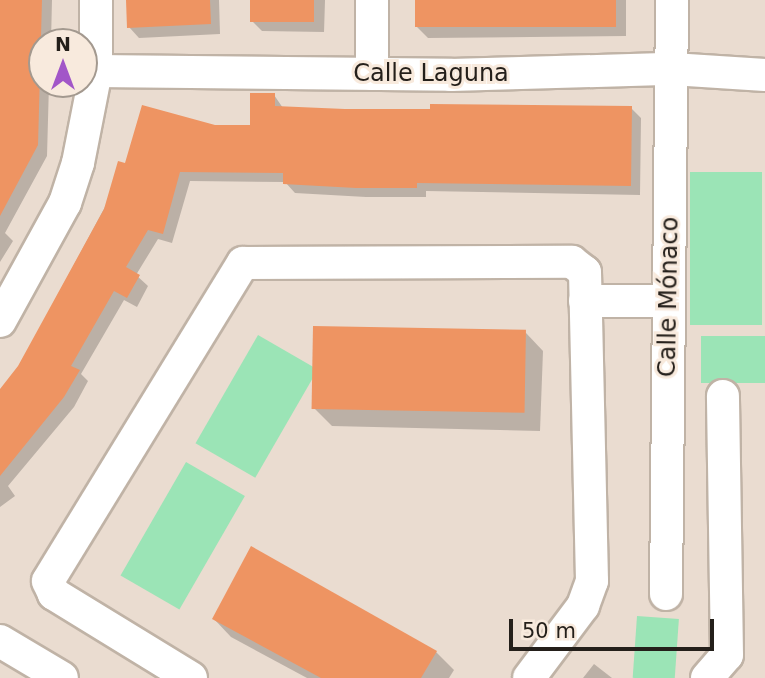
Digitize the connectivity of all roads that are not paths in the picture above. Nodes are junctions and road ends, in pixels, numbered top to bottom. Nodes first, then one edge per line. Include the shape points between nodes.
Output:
1 (96, 0) edge
2 (372, 0) edge
3 (672, 0) edge
4 (96, 28) edge
5 (672, 69) junction
6 (98, 71) edge
7 (372, 74) junction
8 (765, 75) edge
9 (92, 98) edge
10 (585, 301) junction
11 (669, 301) junction
12 (0, 321) edge
13 (723, 396) dead end
14 (666, 594) dead end
15 (0, 641) edge
16 (62, 678) edge
17 (191, 678) edge
18 (529, 678) edge
19 (707, 678) edge

1 - 4 street
2 - 7 street
3 - 5 street, Calle Mónaco
5 - 7 street, Calle Laguna
5 - 8 street, Calle Laguna
5 - 11 street, Calle Mónaco
6 - 7 street, Calle Laguna
9 - 12 street via 65,203
10 - 11 street
10 - 17 street via 585,272 572,262 243,263 48,582 54,594
10 - 18 street via 592,580 583,606
11 - 14 street, Calle Mónaco
13 - 19 street via 727,655
15 - 16 street

